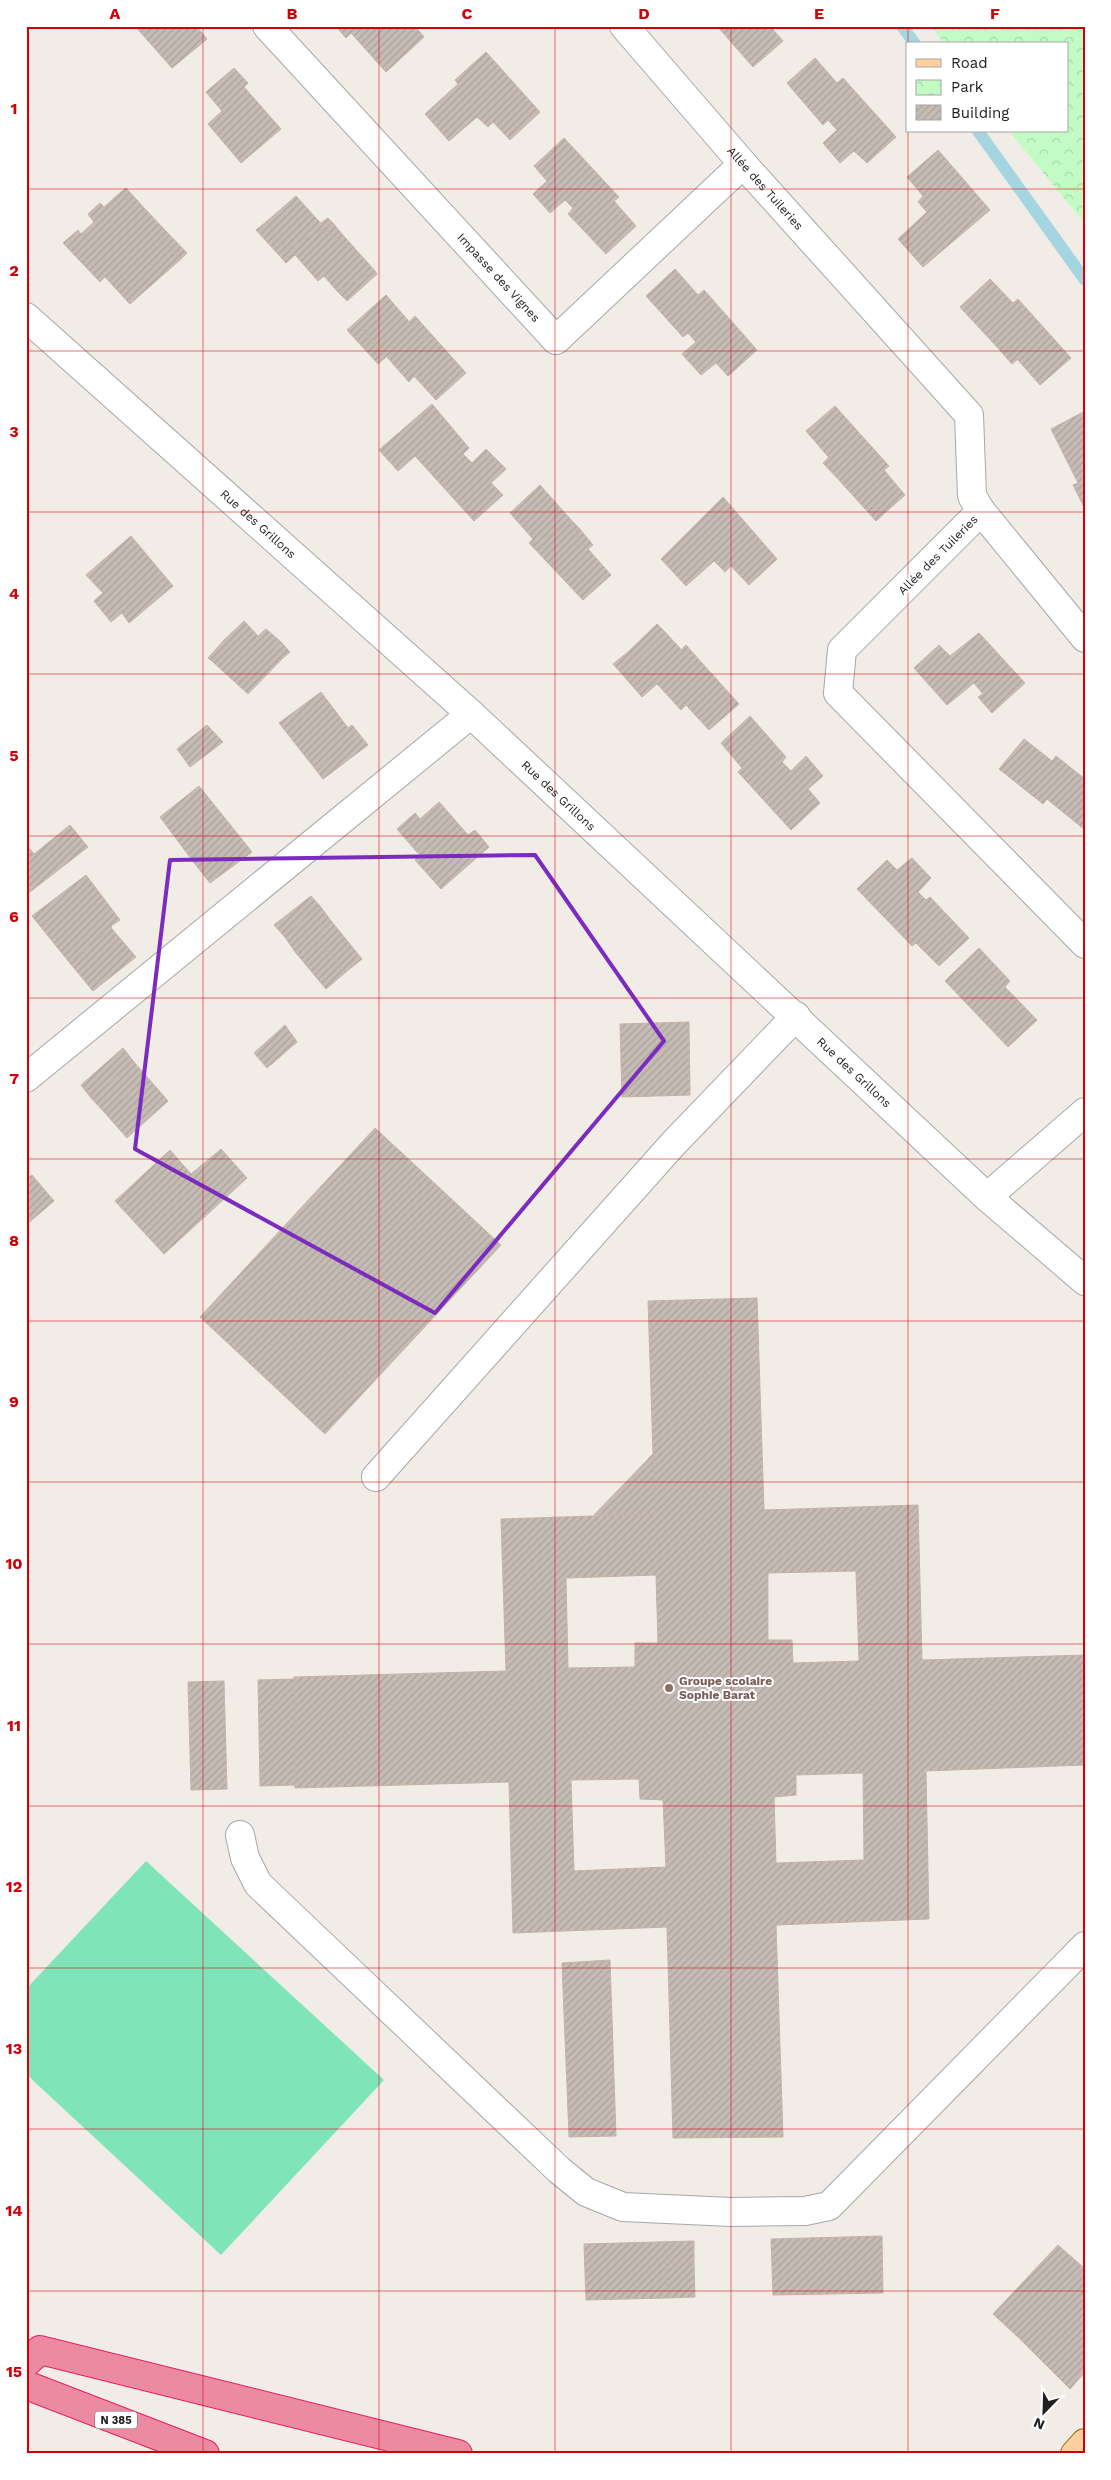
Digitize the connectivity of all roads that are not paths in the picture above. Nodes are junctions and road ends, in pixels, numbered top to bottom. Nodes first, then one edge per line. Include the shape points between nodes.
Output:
1 (267, 26) edge
2 (624, 26) edge
3 (743, 164) junction
4 (26, 317) edge
5 (981, 511) junction
6 (1085, 638) edge
7 (471, 714) junction
8 (1085, 944) edge
9 (796, 1016) junction
10 (26, 1078) edge
11 (1085, 1112) edge
12 (988, 1197) junction
13 (1085, 1281) edge
14 (376, 1477) dead end
15 (240, 1835) dead end
16 (1085, 1946) edge
17 (26, 2363) edge
18 (26, 2385) edge
19 (1085, 2443) edge
20 (205, 2454) edge
21 (458, 2454) edge
22 (1075, 2454) edge

1 - 3 street, Impasse des Vignes via 556,340
2 - 3 street, Allée des Tuileries
3 - 5 street, Allée des Tuileries via 969,415 972,496
4 - 7 street, Rue des Grillons
5 - 6 street
5 - 8 street, Allée des Tuileries via 842,650 838,693
7 - 9 street, Rue des Grillons
7 - 10 street
9 - 12 street, Rue des Grillons
9 - 14 street via 673,1144
11 - 12 street
12 - 13 street, Rue des Grillons
15 - 16 street via 244,1858 258,1884 559,2170 586,2192 623,2207 731,2212 805,2211 830,2206
17 - 21 highway via 40,2350
18 - 20 highway, N 385
19 - 22 main road

